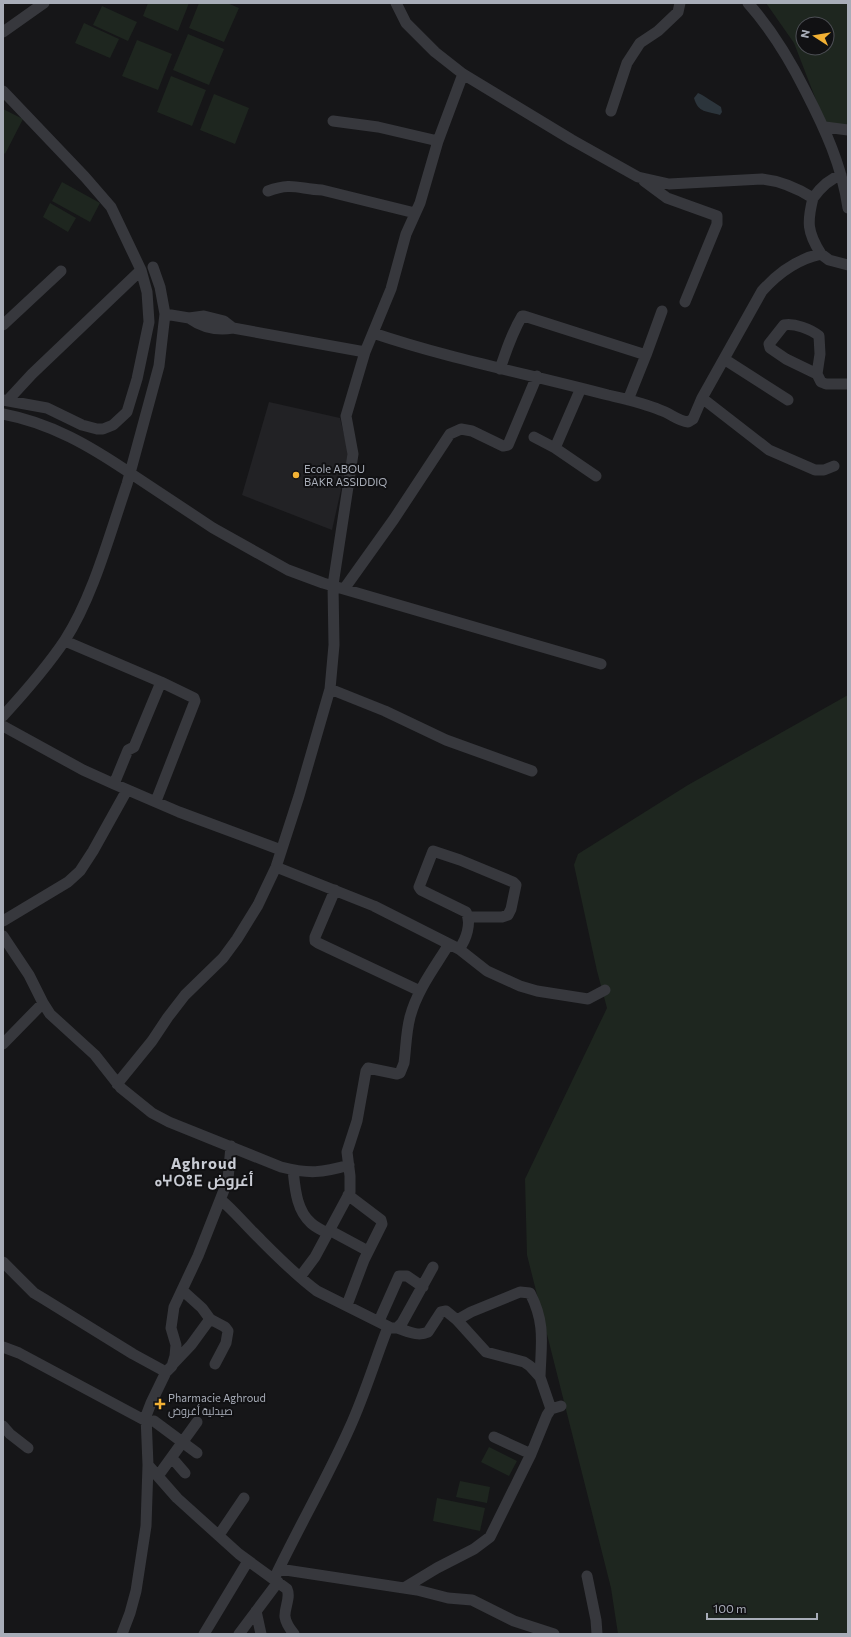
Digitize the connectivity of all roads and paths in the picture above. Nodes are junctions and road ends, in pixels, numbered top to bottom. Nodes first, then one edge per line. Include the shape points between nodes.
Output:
1 (396, 3) edge
2 (680, 3) edge
3 (748, 3) edge
4 (41, 4) edge
5 (3, 32) edge
6 (463, 74) junction
7 (3, 91) edge
8 (611, 111) dead end
9 (333, 121) dead end
10 (824, 127) junction
11 (848, 130) edge
12 (438, 142) junction
13 (842, 175) junction
14 (638, 177) junction
15 (847, 191) edge
16 (268, 192) dead end
17 (813, 198) junction
18 (848, 208) edge
19 (416, 213) junction
20 (821, 254) junction
21 (848, 265) edge
22 (153, 267) dead end
23 (141, 270) junction
24 (61, 271) dead end
25 (685, 302) dead end
26 (662, 311) dead end
27 (165, 314) junction
28 (3, 325) edge
29 (373, 333) junction
30 (365, 352) junction
31 (646, 355) junction
32 (724, 359) junction
33 (500, 369) junction
34 (817, 374) junction
35 (537, 376) junction
36 (848, 384) edge
37 (582, 388) junction
38 (702, 398) junction
39 (6, 400) edge
40 (628, 400) junction
41 (788, 400) dead end
42 (3, 414) edge
43 (534, 437) dead end
44 (555, 448) junction
45 (834, 466) dead end
46 (130, 473) junction
47 (596, 476) dead end
48 (339, 587) junction
49 (64, 641) junction
50 (601, 664) dead end
51 (161, 682) junction
52 (330, 689) junction
53 (3, 716) edge
54 (3, 726) edge
55 (532, 771) dead end
56 (114, 784) junction
57 (127, 790) junction
58 (156, 802) junction
59 (282, 850) junction
60 (276, 867) junction
61 (335, 890) junction
62 (469, 917) junction
63 (3, 921) edge
64 (3, 936) edge
65 (454, 946) junction
66 (606, 990) dead end
67 (420, 991) junction
68 (43, 1003) junction
69 (3, 1044) edge
70 (117, 1084) junction
71 (230, 1146) junction
72 (349, 1165) junction
73 (293, 1170) junction
74 (348, 1195) junction
75 (221, 1200) junction
76 (328, 1232) junction
77 (368, 1251) junction
78 (3, 1262) edge
79 (433, 1268) dead end
80 (300, 1277) junction
81 (423, 1286) junction
82 (182, 1290) junction
83 (347, 1306) junction
84 (210, 1319) junction
85 (457, 1320) junction
86 (388, 1325) junction
87 (3, 1347) edge
88 (215, 1364) dead end
89 (169, 1369) junction
90 (540, 1377) junction
91 (150, 1421) junction
92 (197, 1422) dead end
93 (3, 1426) edge
94 (494, 1437) dead end
95 (183, 1442) junction
96 (28, 1448) dead end
97 (197, 1453) dead end
98 (531, 1454) junction
99 (172, 1458) junction
100 (148, 1465) junction
101 (185, 1473) dead end
102 (158, 1476) junction
103 (244, 1498) dead end
104 (219, 1535) junction
105 (248, 1561) junction
106 (279, 1569) junction
107 (587, 1576) dead end
108 (276, 1581) junction
109 (404, 1588) junction
110 (256, 1611) junction
111 (122, 1634) edge
112 (204, 1634) edge
113 (239, 1634) edge
114 (261, 1634) edge
115 (294, 1634) edge
116 (554, 1634) edge
117 (597, 1634) edge

1 - 6 street via 406,23 435,52
2 - 8 street via 678,12 658,31 640,43 627,63
3 - 10 street via 789,57
4 - 5 street
6 - 12 street
6 - 14 street
7 - 23 street via 111,208
9 - 12 street via 378,127
10 - 11 street
10 - 13 street
12 - 19 street
13 - 15 street
13 - 17 street via 820,188
14 - 17 street via 669,184 762,179 789,185
14 - 25 street via 667,198 717,216 717,224
15 - 18 street
16 - 19 street via 291,185
17 - 20 street via 808,225 812,240
19 - 29 street via 406,234 383,312
20 - 21 street via 829,260
20 - 32 street via 785,269 773,278 762,291
22 - 27 street
23 - 39 street
23 - 39 street via 147,292 149,322 137,379 126,412 113,425 97,429 82,425 48,408
24 - 28 street
26 - 31 street
27 - 30 street via 189,318 210,317 224,321 233,328
27 - 46 street via 159,366
29 - 30 street
29 - 33 street
30 - 48 street via 346,416 353,454
31 - 33 street via 522,316
31 - 40 street
32 - 38 street
32 - 41 street
33 - 35 street
34 - 34 street via 770,348 769,344 784,325 789,324 812,331 819,336
34 - 36 street via 821,382 826,384
35 - 37 street
35 - 48 street via 508,445 503,446 472,431 461,429 450,434 394,519
37 - 40 street
37 - 44 street
38 - 40 street via 693,419 688,422
38 - 45 street via 769,450 815,470
42 - 46 street via 40,423 62,432
43 - 44 street
44 - 47 street
46 - 48 street via 240,544 288,570
46 - 49 street via 89,591
48 - 50 street
48 - 52 street
49 - 51 street
49 - 53 street
51 - 56 street via 134,747 128,750
51 - 58 street via 192,695 195,701
52 - 55 street via 446,740
52 - 59 street
54 - 56 street
56 - 57 street
57 - 58 street
57 - 63 street via 80,872
58 - 59 street
59 - 60 street
60 - 61 street
60 - 70 street via 258,905 237,939 223,958 185,995
61 - 65 street via 374,906
61 - 67 street via 315,941
62 - 62 street via 466,912 419,887 433,851 516,885 508,915
62 - 65 street via 465,942
64 - 68 street via 29,975
65 - 66 street via 487,971 532,990 588,999
65 - 67 street
67 - 72 street via 410,1017 404,1063 400,1073 368,1068 366,1071 357,1121 348,1152
68 - 69 street
68 - 70 street via 50,1014 95,1055
70 - 71 street via 152,1113
71 - 73 street
71 - 75 street via 228,1178
72 - 73 street via 314,1172
72 - 74 street via 351,1184
73 - 76 street via 296,1191 304,1215 311,1223
74 - 76 street
74 - 77 street via 381,1220 382,1224
75 - 80 street
75 - 82 street
76 - 77 street
76 - 80 street via 315,1257
77 - 83 street
78 - 89 street via 39,1296 133,1354
79 - 81 street
80 - 83 street via 317,1291
81 - 86 street via 402,1323
81 - 86 street via 407,1276 399,1276
82 - 84 street
82 - 89 street via 174,1307 172,1331 176,1349
83 - 86 street
84 - 88 street via 225,1327 228,1332 226,1343
84 - 89 street
85 - 86 street via 443,1311 424,1334
85 - 90 street via 486,1352 524,1362
85 - 90 street via 520,1292 530,1293 538,1308 542,1326
86 - 106 street via 363,1398
87 - 91 street
89 - 91 street via 151,1403
90 - 98 street via 556,1408 547,1415
91 - 95 street
91 - 100 street
92 - 95 street
93 - 96 street
94 - 98 street
95 - 97 street
95 - 99 street
98 - 109 street via 490,1537 474,1549
99 - 101 street
99 - 102 street
100 - 102 street
100 - 111 street via 146,1526 142,1556 133,1603
102 - 104 street via 177,1498
103 - 104 street
104 - 105 street
105 - 108 street
105 - 112 street
106 - 108 street
106 - 109 street
107 - 117 street
108 - 110 street
108 - 115 street via 288,1591 285,1618
109 - 116 street via 448,1598 472,1600 514,1621
110 - 113 street
110 - 114 street

